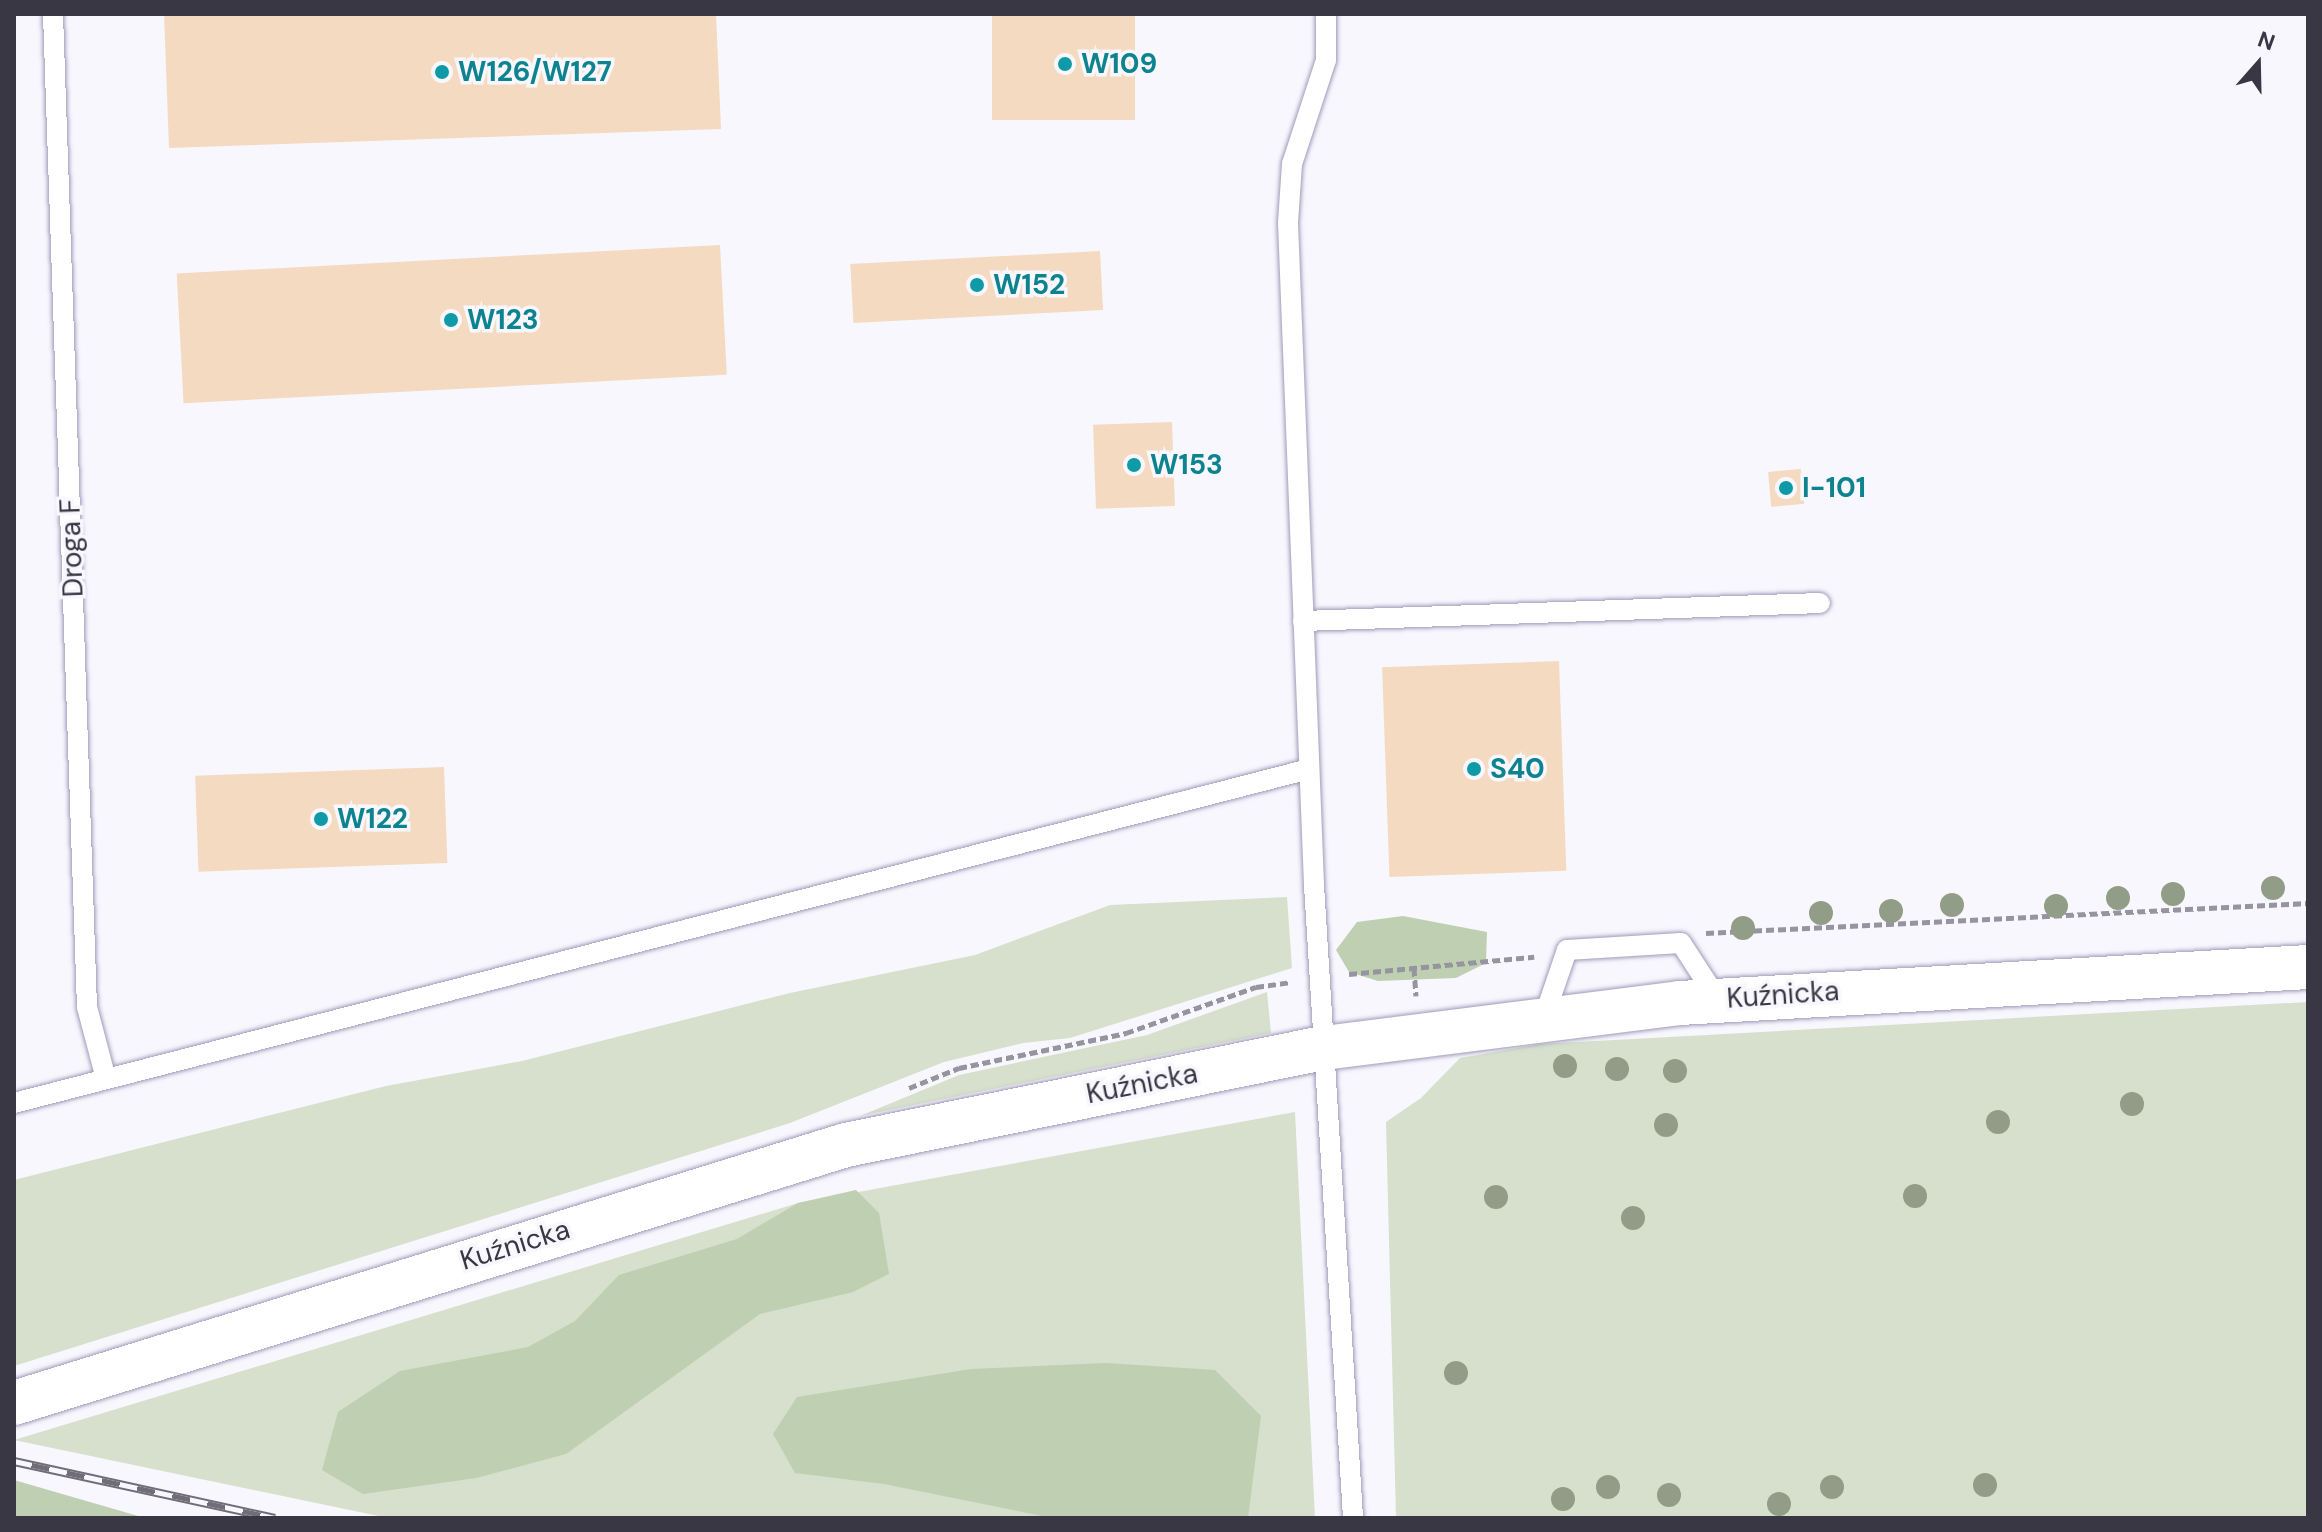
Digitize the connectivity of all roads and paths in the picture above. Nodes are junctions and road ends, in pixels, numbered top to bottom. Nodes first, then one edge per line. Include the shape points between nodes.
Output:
1 (53, 14) edge
2 (1326, 14) edge
3 (1820, 603) dead end
4 (1303, 621) junction
5 (1309, 769) junction
6 (2308, 903) edge
7 (1681, 943) junction
8 (2308, 967) edge
9 (1718, 1000) junction
10 (1543, 1020) junction
11 (1324, 1048) junction
12 (106, 1079) junction
13 (14, 1103) edge
14 (29, 1398) edge
15 (1353, 1518) edge

1 - 12 lane, Droga F via 87,1007
2 - 4 lane via 1326,60 1292,164 1288,223
3 - 4 lane
4 - 5 lane
5 - 11 lane
5 - 12 lane
6 - 7 path via 1711,931
7 - 9 lane
7 - 10 lane via 1567,950
8 - 9 street, Kuźnicka
9 - 10 street, Kuźnicka
10 - 11 street, Kuźnicka
11 - 14 street, Kuźnicka via 846,1145
11 - 15 lane
12 - 13 lane

